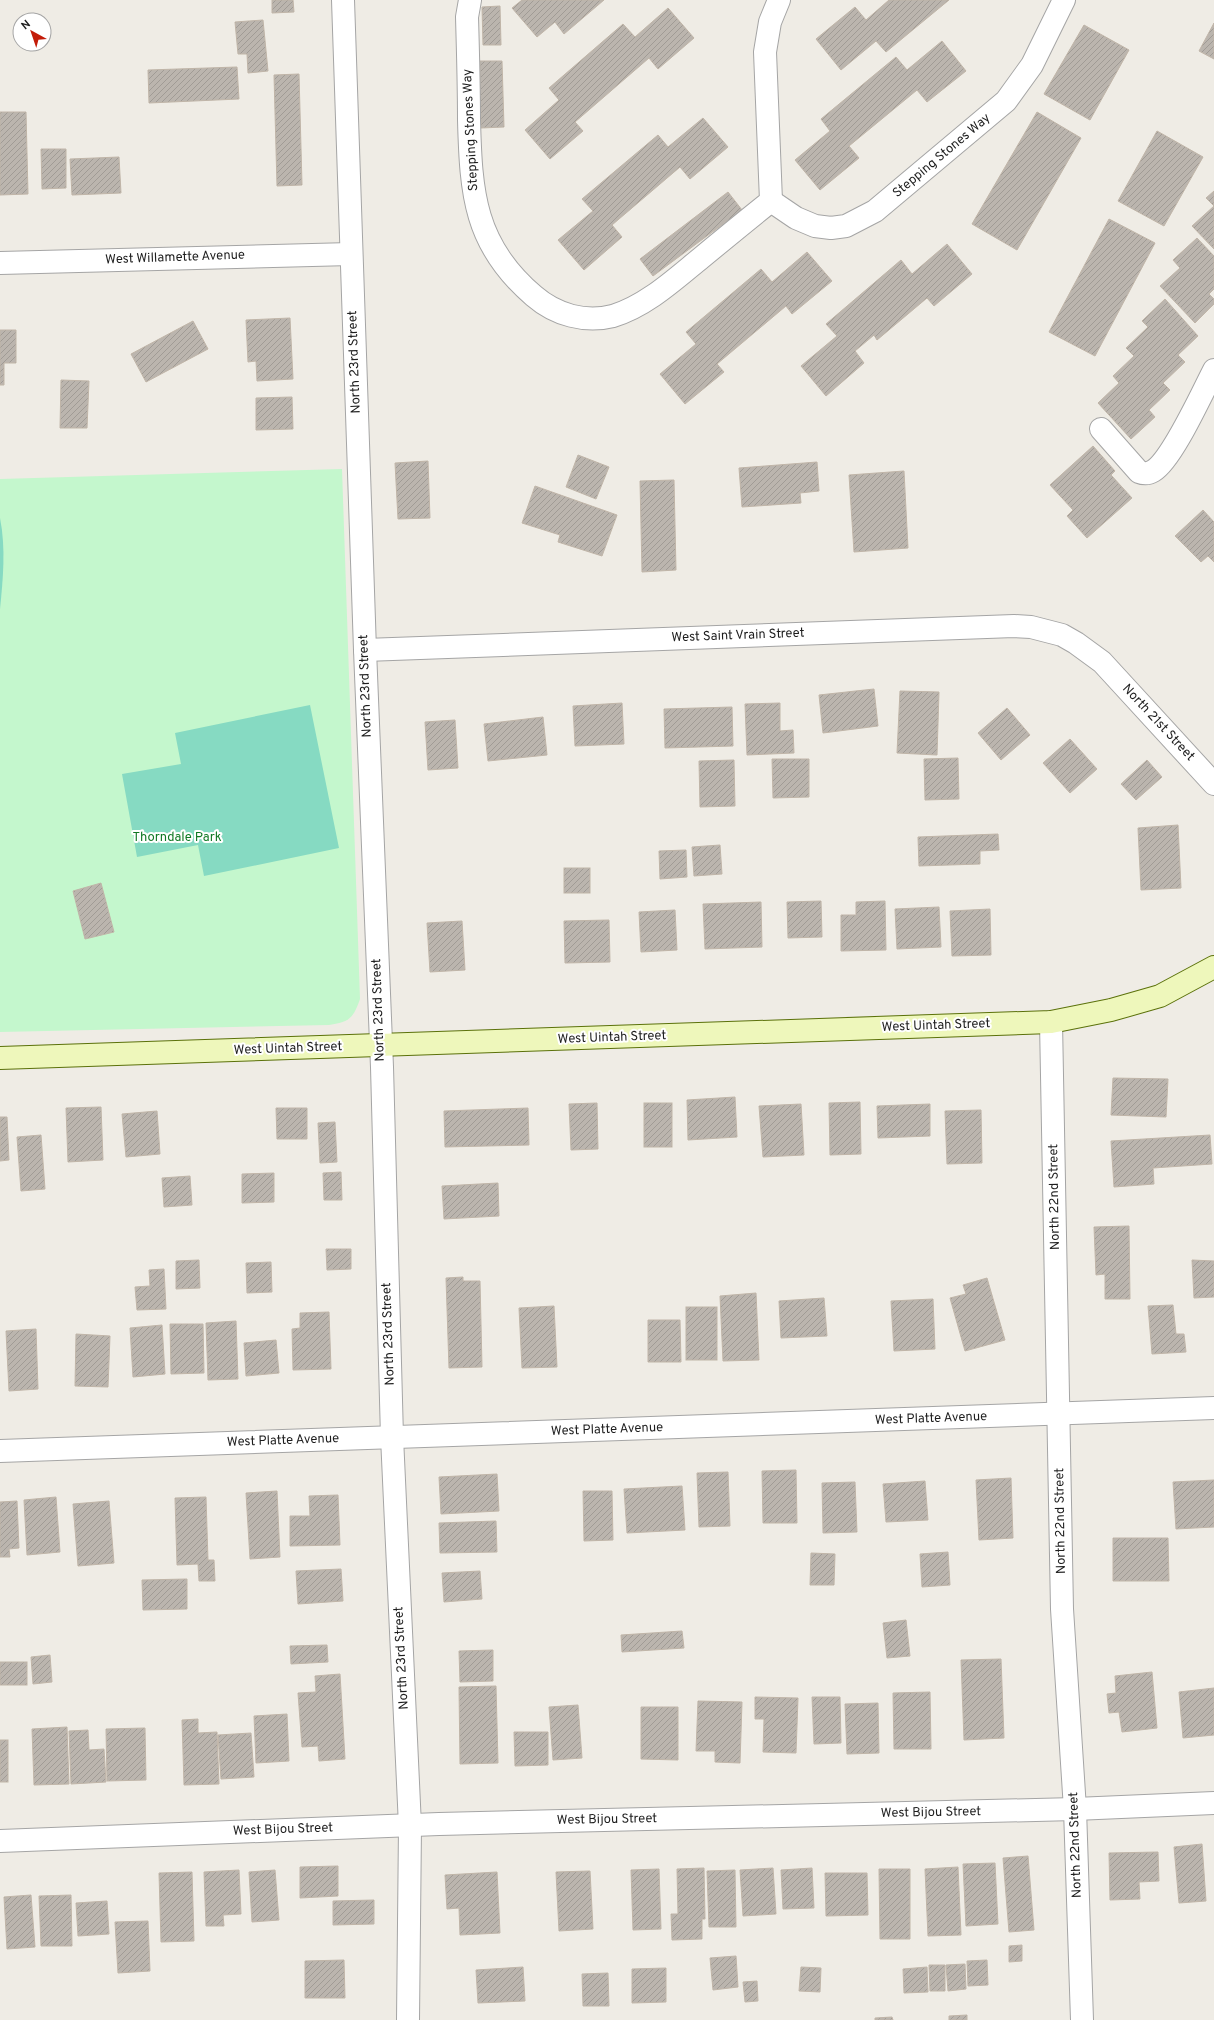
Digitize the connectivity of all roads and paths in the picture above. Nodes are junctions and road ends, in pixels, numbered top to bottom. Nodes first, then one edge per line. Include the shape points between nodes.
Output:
1 (343, 0) edge
2 (470, 0) edge
3 (779, 0) edge
4 (1064, 0) edge
5 (771, 201) junction
6 (351, 254) junction
7 (0, 263) edge
8 (1214, 370) edge
9 (1101, 429) dead end
10 (365, 650) junction
11 (1102, 662) joint
12 (1214, 784) edge
13 (1214, 967) edge
14 (1051, 1022) junction
15 (381, 1046) junction
16 (0, 1058) edge
17 (1214, 1408) edge
18 (1058, 1414) junction
19 (392, 1437) junction
20 (0, 1451) edge
21 (1214, 1803) edge
22 (1075, 1809) junction
23 (410, 1826) junction
24 (0, 1842) edge
25 (408, 2020) edge
26 (1082, 2020) edge

1 - 6 street, North 23rd Street
2 - 5 street, Stepping Stones Way via 467,17 471,164 478,213 495,253 518,283 542,303 562,313 597,319 630,308 672,281
3 - 5 street via 770,22 765,52
4 - 5 street, Stepping Stones Way via 1032,65 1006,101 875,211 846,226 826,228 796,218
6 - 7 street, West Willamette Avenue
6 - 10 street, North 23rd Street
8 - 9 street via 1168,456 1152,472 1139,472
10 - 11 street, West Saint Vrain Street via 1014,626 1031,627 1062,635
10 - 15 street, North 23rd Street
11 - 12 street, North 21st Street
13 - 14 main road, West Uintah Street via 1160,996 1111,1010
14 - 15 main road, West Uintah Street
14 - 18 street, North 22nd Street
15 - 16 main road, West Uintah Street
15 - 19 street, North 23rd Street
17 - 18 street, West Platte Avenue
18 - 19 street, West Platte Avenue
18 - 22 street, North 22nd Street via 1062,1609
19 - 20 street, West Platte Avenue
19 - 23 street, North 23rd Street
21 - 22 street, West Bijou Street
22 - 23 street, West Bijou Street
22 - 26 street, North 22nd Street
23 - 24 street, West Bijou Street
23 - 25 street, North 23rd Street

